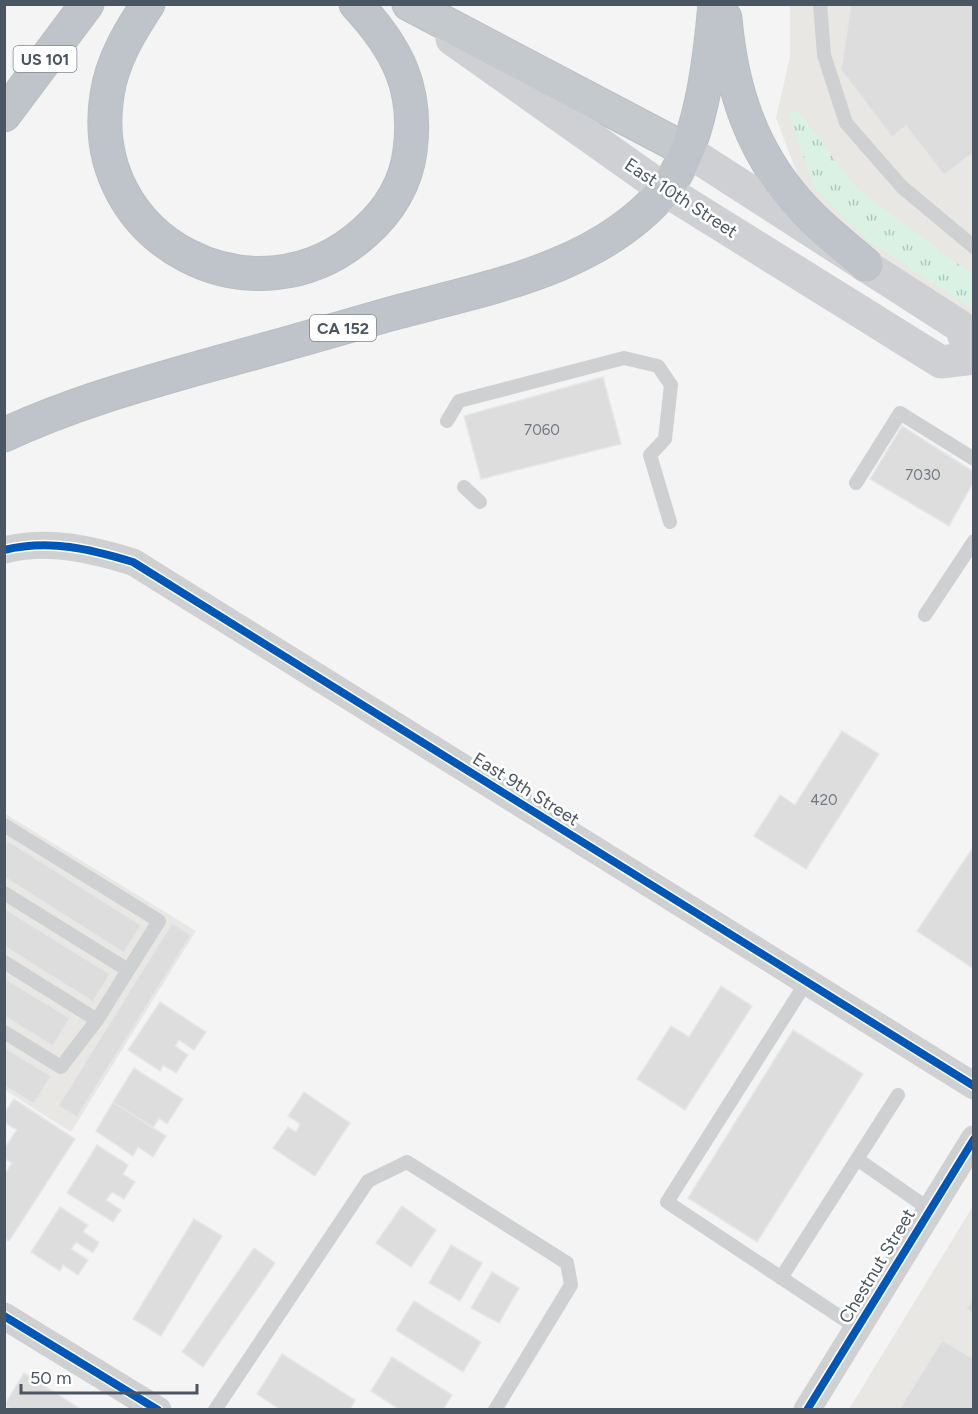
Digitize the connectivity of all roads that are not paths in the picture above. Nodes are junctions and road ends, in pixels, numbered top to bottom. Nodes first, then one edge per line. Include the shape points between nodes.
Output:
1 (87, 4) edge
2 (148, 4) edge
3 (356, 4) edge
4 (407, 4) edge
5 (715, 4) edge
6 (723, 4) edge
7 (820, 4) edge
8 (4, 115) edge
9 (686, 150) junction
10 (665, 190) junction
11 (974, 247) edge
12 (866, 265) junction
13 (972, 358) edge
14 (447, 420) dead end
15 (4, 435) edge
16 (974, 459) edge
17 (856, 483) dead end
18 (464, 488) dead end
19 (480, 502) dead end
20 (670, 522) dead end
21 (974, 541) edge
22 (4, 550) edge
23 (925, 615) dead end
24 (4, 825) edge
25 (4, 893) edge
26 (4, 962) edge
27 (128, 970) junction
28 (807, 981) junction
29 (97, 1020) junction
30 (4, 1032) edge
31 (974, 1086) edge
32 (898, 1095) dead end
33 (974, 1139) edge
34 (857, 1159) junction
35 (930, 1209) junction
36 (781, 1278) junction
37 (8, 1326) edge
38 (856, 1328) junction
39 (158, 1410) edge
40 (215, 1410) edge
41 (495, 1410) edge
42 (807, 1410) edge

1 - 8 highway, US 101
2 - 3 highway via 115,62 107,95 105,133 111,165 123,193 142,223 188,257 233,273 272,274 312,267 347,249 396,196 409,162 413,126 409,87 395,53
4 - 9 highway, East 10th Street
4 - 10 main road, East 10th Street
5 - 9 highway via 707,66
6 - 12 highway via 727,40 748,127 798,204
7 - 11 lane via 824,55 846,123 902,187
9 - 10 highway, CA 152
9 - 12 main road, East 10th Street
10 - 13 main road, East 10th Street via 941,362
10 - 15 highway, CA 152 via 627,225 590,250 532,274 114,392
12 - 13 main road, East 10th Street via 961,327
14 - 20 lane via 459,401 624,358 658,366 671,385 665,439 650,455
16 - 17 lane via 900,413
18 - 19 lane
21 - 23 lane
22 - 28 street, East 9th Street via 52,544 93,550 133,562
24 - 27 lane via 159,921
25 - 27 lane
26 - 29 lane
27 - 29 lane
28 - 31 street, East 9th Street
28 - 36 lane via 667,1203
29 - 30 lane via 61,1067
32 - 34 lane
33 - 35 street, Chestnut Street
34 - 35 lane
34 - 36 lane
35 - 38 street, Chestnut Street
36 - 38 lane
37 - 39 street
38 - 42 street, Chestnut Street
40 - 41 lane via 368,1181 407,1162 567,1263 571,1285

